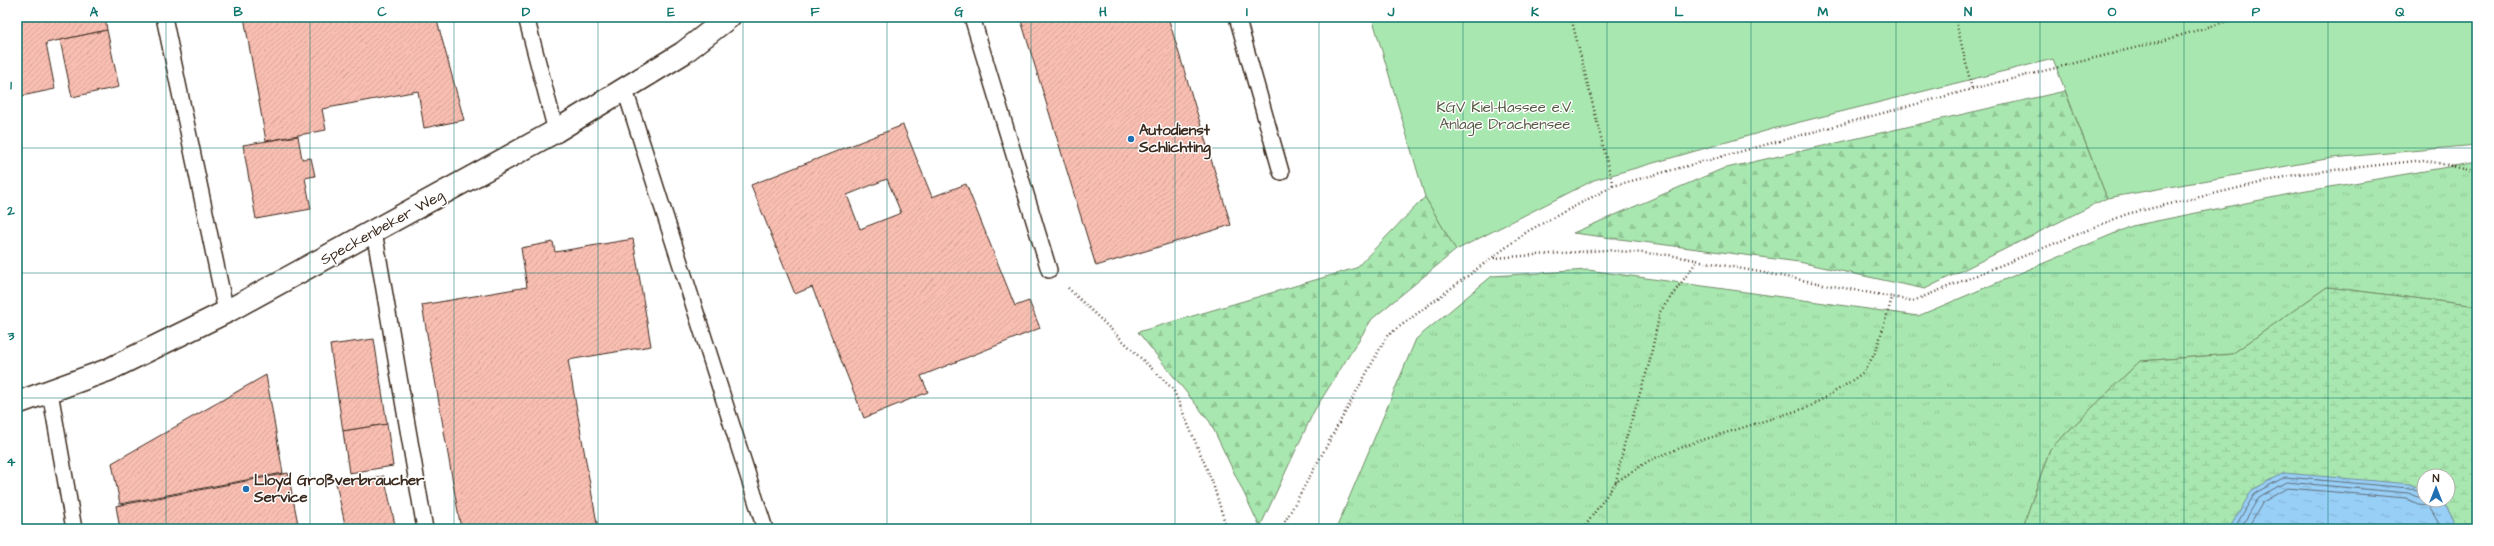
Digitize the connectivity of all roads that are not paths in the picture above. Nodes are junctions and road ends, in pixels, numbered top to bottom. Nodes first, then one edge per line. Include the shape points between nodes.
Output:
1 (164, 17) edge
2 (526, 17) edge
3 (730, 17) edge
4 (972, 17) edge
5 (1237, 17) edge
6 (625, 90) junction
7 (556, 131) junction
8 (1281, 172) dead end
9 (374, 231) junction
10 (1049, 270) road end
11 (226, 312) junction
12 (50, 392) junction
13 (17, 403) edge
14 (74, 529) edge
15 (424, 529) edge
16 (765, 529) edge

1 - 11 lane
2 - 7 lane
3 - 6 street, Speckenbeker Weg via 683,53
4 - 10 lane
5 - 8 lane
6 - 7 street, Speckenbeker Weg
6 - 16 lane
7 - 9 street, Speckenbeker Weg
9 - 11 street, Speckenbeker Weg
9 - 15 lane
11 - 12 street, Speckenbeker Weg via 108,370
12 - 13 street, Speckenbeker Weg
12 - 14 lane

